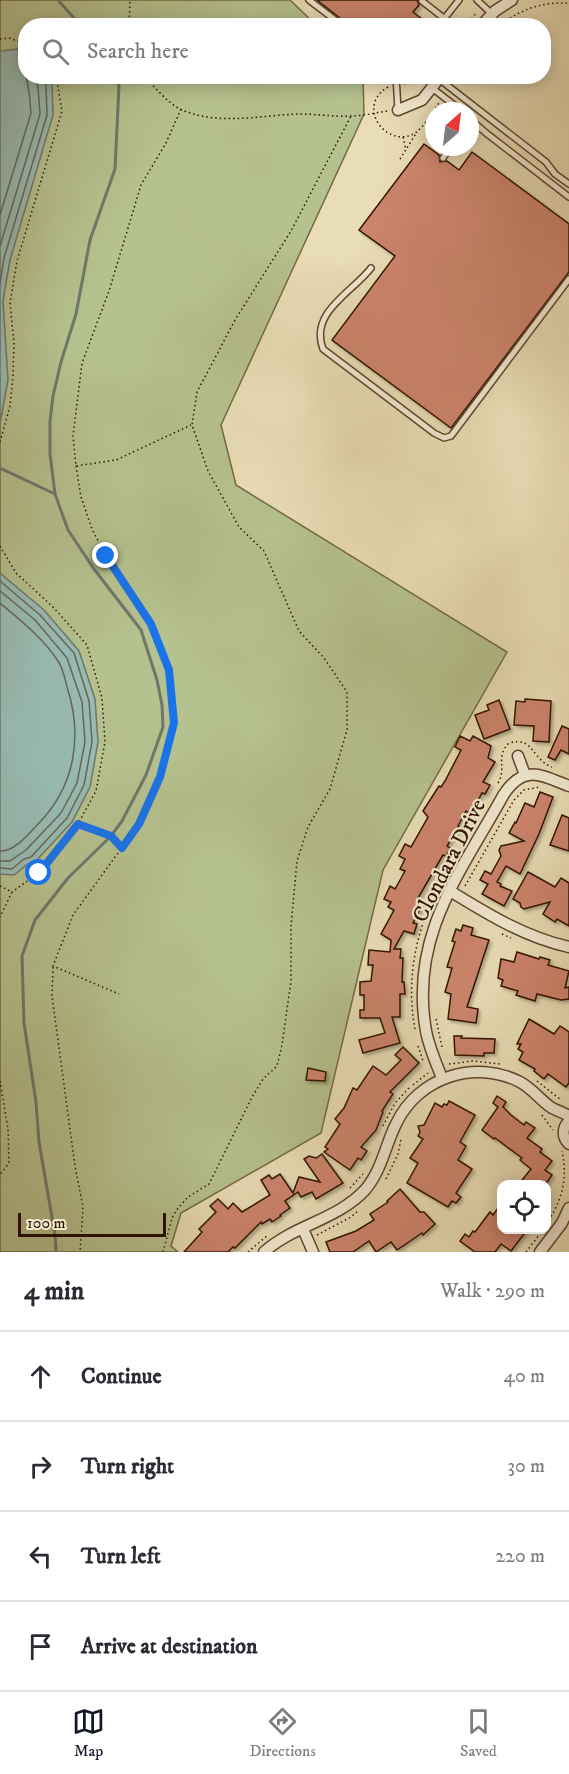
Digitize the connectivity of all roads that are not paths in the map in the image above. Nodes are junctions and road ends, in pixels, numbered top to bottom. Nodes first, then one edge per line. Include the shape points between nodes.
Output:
1 (309, 0) edge
2 (459, 0) edge
3 (477, 0) edge
4 (513, 0) edge
5 (422, 1) edge
6 (492, 14) junction
7 (333, 18) edge
8 (443, 18) edge
9 (445, 18) edge
10 (489, 18) edge
11 (396, 84) edge
12 (435, 84) edge
13 (440, 84) edge
14 (441, 84) edge
15 (454, 102) edge
16 (398, 110) joint
17 (479, 127) edge
18 (569, 184) edge
19 (569, 197) edge
20 (371, 267) dead end
21 (569, 279) edge
22 (518, 756) dead end
23 (525, 775) junction
24 (569, 786) edge
25 (450, 891) junction
26 (569, 947) edge
27 (442, 1078) junction
28 (551, 1107) junction
29 (569, 1118) edge
30 (560, 1133) junction
31 (565, 1146) edge
32 (569, 1208) edge
33 (303, 1229) junction
34 (264, 1252) edge
35 (313, 1252) edge
36 (540, 1252) edge

1 - 7 lane
2 - 9 lane
3 - 6 lane
4 - 6 street
5 - 8 lane
6 - 10 street
11 - 16 lane
12 - 16 street via 422,100
13 - 15 lane
14 - 18 lane via 546,162
17 - 19 lane
20 - 21 lane via 331,307 320,335 323,349 444,438 451,436
22 - 23 street
23 - 24 street via 542,775
23 - 25 street, Clondara Drive via 507,790
25 - 26 street via 513,928
25 - 27 street, Clondara Drive via 431,934 422,990 427,1033
27 - 28 street via 474,1072 504,1076 532,1089
27 - 33 street via 406,1106 366,1189 346,1207
28 - 29 street
28 - 30 street
29 - 30 street
30 - 31 street
32 - 36 street
33 - 34 street
33 - 35 street

